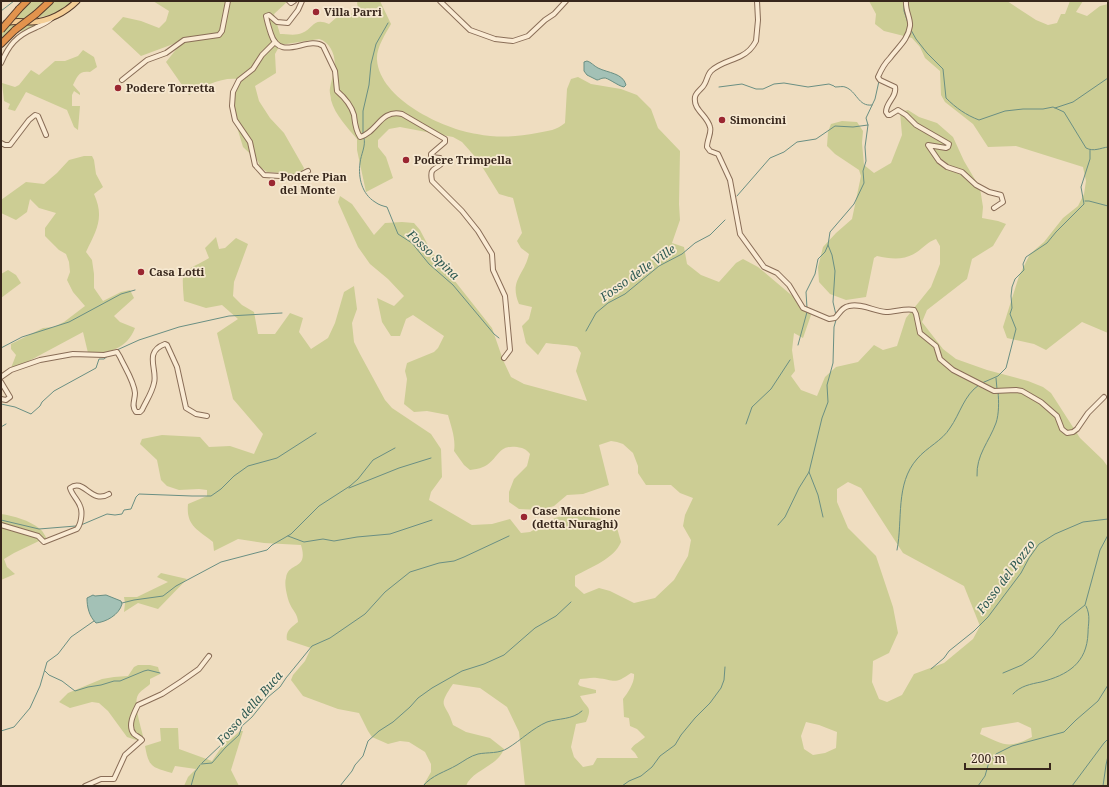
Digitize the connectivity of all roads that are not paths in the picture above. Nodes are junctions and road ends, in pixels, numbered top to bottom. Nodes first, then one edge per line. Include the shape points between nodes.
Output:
1 (27, 1) edge
2 (50, 1) edge
3 (77, 1) edge
4 (228, 1) edge
5 (289, 1) edge
6 (294, 1) edge
7 (302, 1) edge
8 (440, 1) edge
9 (566, 1) edge
10 (757, 1) edge
11 (906, 1) edge
12 (53, 17) junction
13 (1, 26) edge
14 (1, 30) edge
15 (274, 42) junction
16 (1, 44) edge
17 (1, 63) edge
18 (122, 80) dead end
19 (46, 135) dead end
20 (1, 143) edge
21 (308, 171) dead end
22 (994, 208) dead end
23 (504, 358) dead end
24 (1, 376) edge
25 (1, 382) edge
26 (1104, 397) dead end
27 (1, 399) edge
28 (207, 416) dead end
29 (109, 494) dead end
30 (1, 525) edge
31 (209, 656) dead end
32 (85, 786) edge

1 - 14 highway, bridge
2 - 16 highway, bridge
3 - 12 main road
4 - 18 street via 222,32 219,35 184,40 166,53 147,60
5 - 6 street
7 - 15 street via 288,23 276,22 266,16
8 - 9 street via 470,30 507,41 528,36
10 - 26 street via 756,41 742,55 712,71 695,99 697,109 707,118 710,128 707,147 718,154 730,180 739,233 764,267 777,273 785,281 803,308 829,319 835,318 842,309 849,306 882,312 914,310 920,334 936,346 940,358 953,370 994,391 1022,391 1041,402 1057,416 1062,429 1067,432 1072,433 1077,429
11 - 22 street via 910,24 907,36 878,77 896,87 886,112 890,115 898,110 916,125 949,144 946,148 928,145 931,152 947,167 962,172 989,192 1001,195 1003,202
12 - 13 main road via 38,22 14,21
12 - 17 street via 15,39
15 - 21 street via 253,69 239,80 233,92 232,106 236,120 250,142 255,165 264,175 296,177
15 - 23 street via 287,47 313,43 323,46 335,71 336,91 345,98 353,113 360,137 366,135 388,114 396,112 445,139 430,155 440,158 443,162 432,170 432,181 470,221 492,254 493,270 505,296 510,350
19 - 20 street via 38,116 35,115 28,120 10,145 5,146
24 - 28 street via 26,364 47,358 117,352 134,388 134,410 140,412 155,381 153,358 164,344 167,345 177,367 186,408 196,414
25 - 27 street via 10,397
29 - 30 street via 97,497 81,487 72,486 70,488 81,510 79,526 44,542 38,536
31 - 32 street via 199,670 162,694 138,705 131,729 142,740 125,755 114,779 101,779

